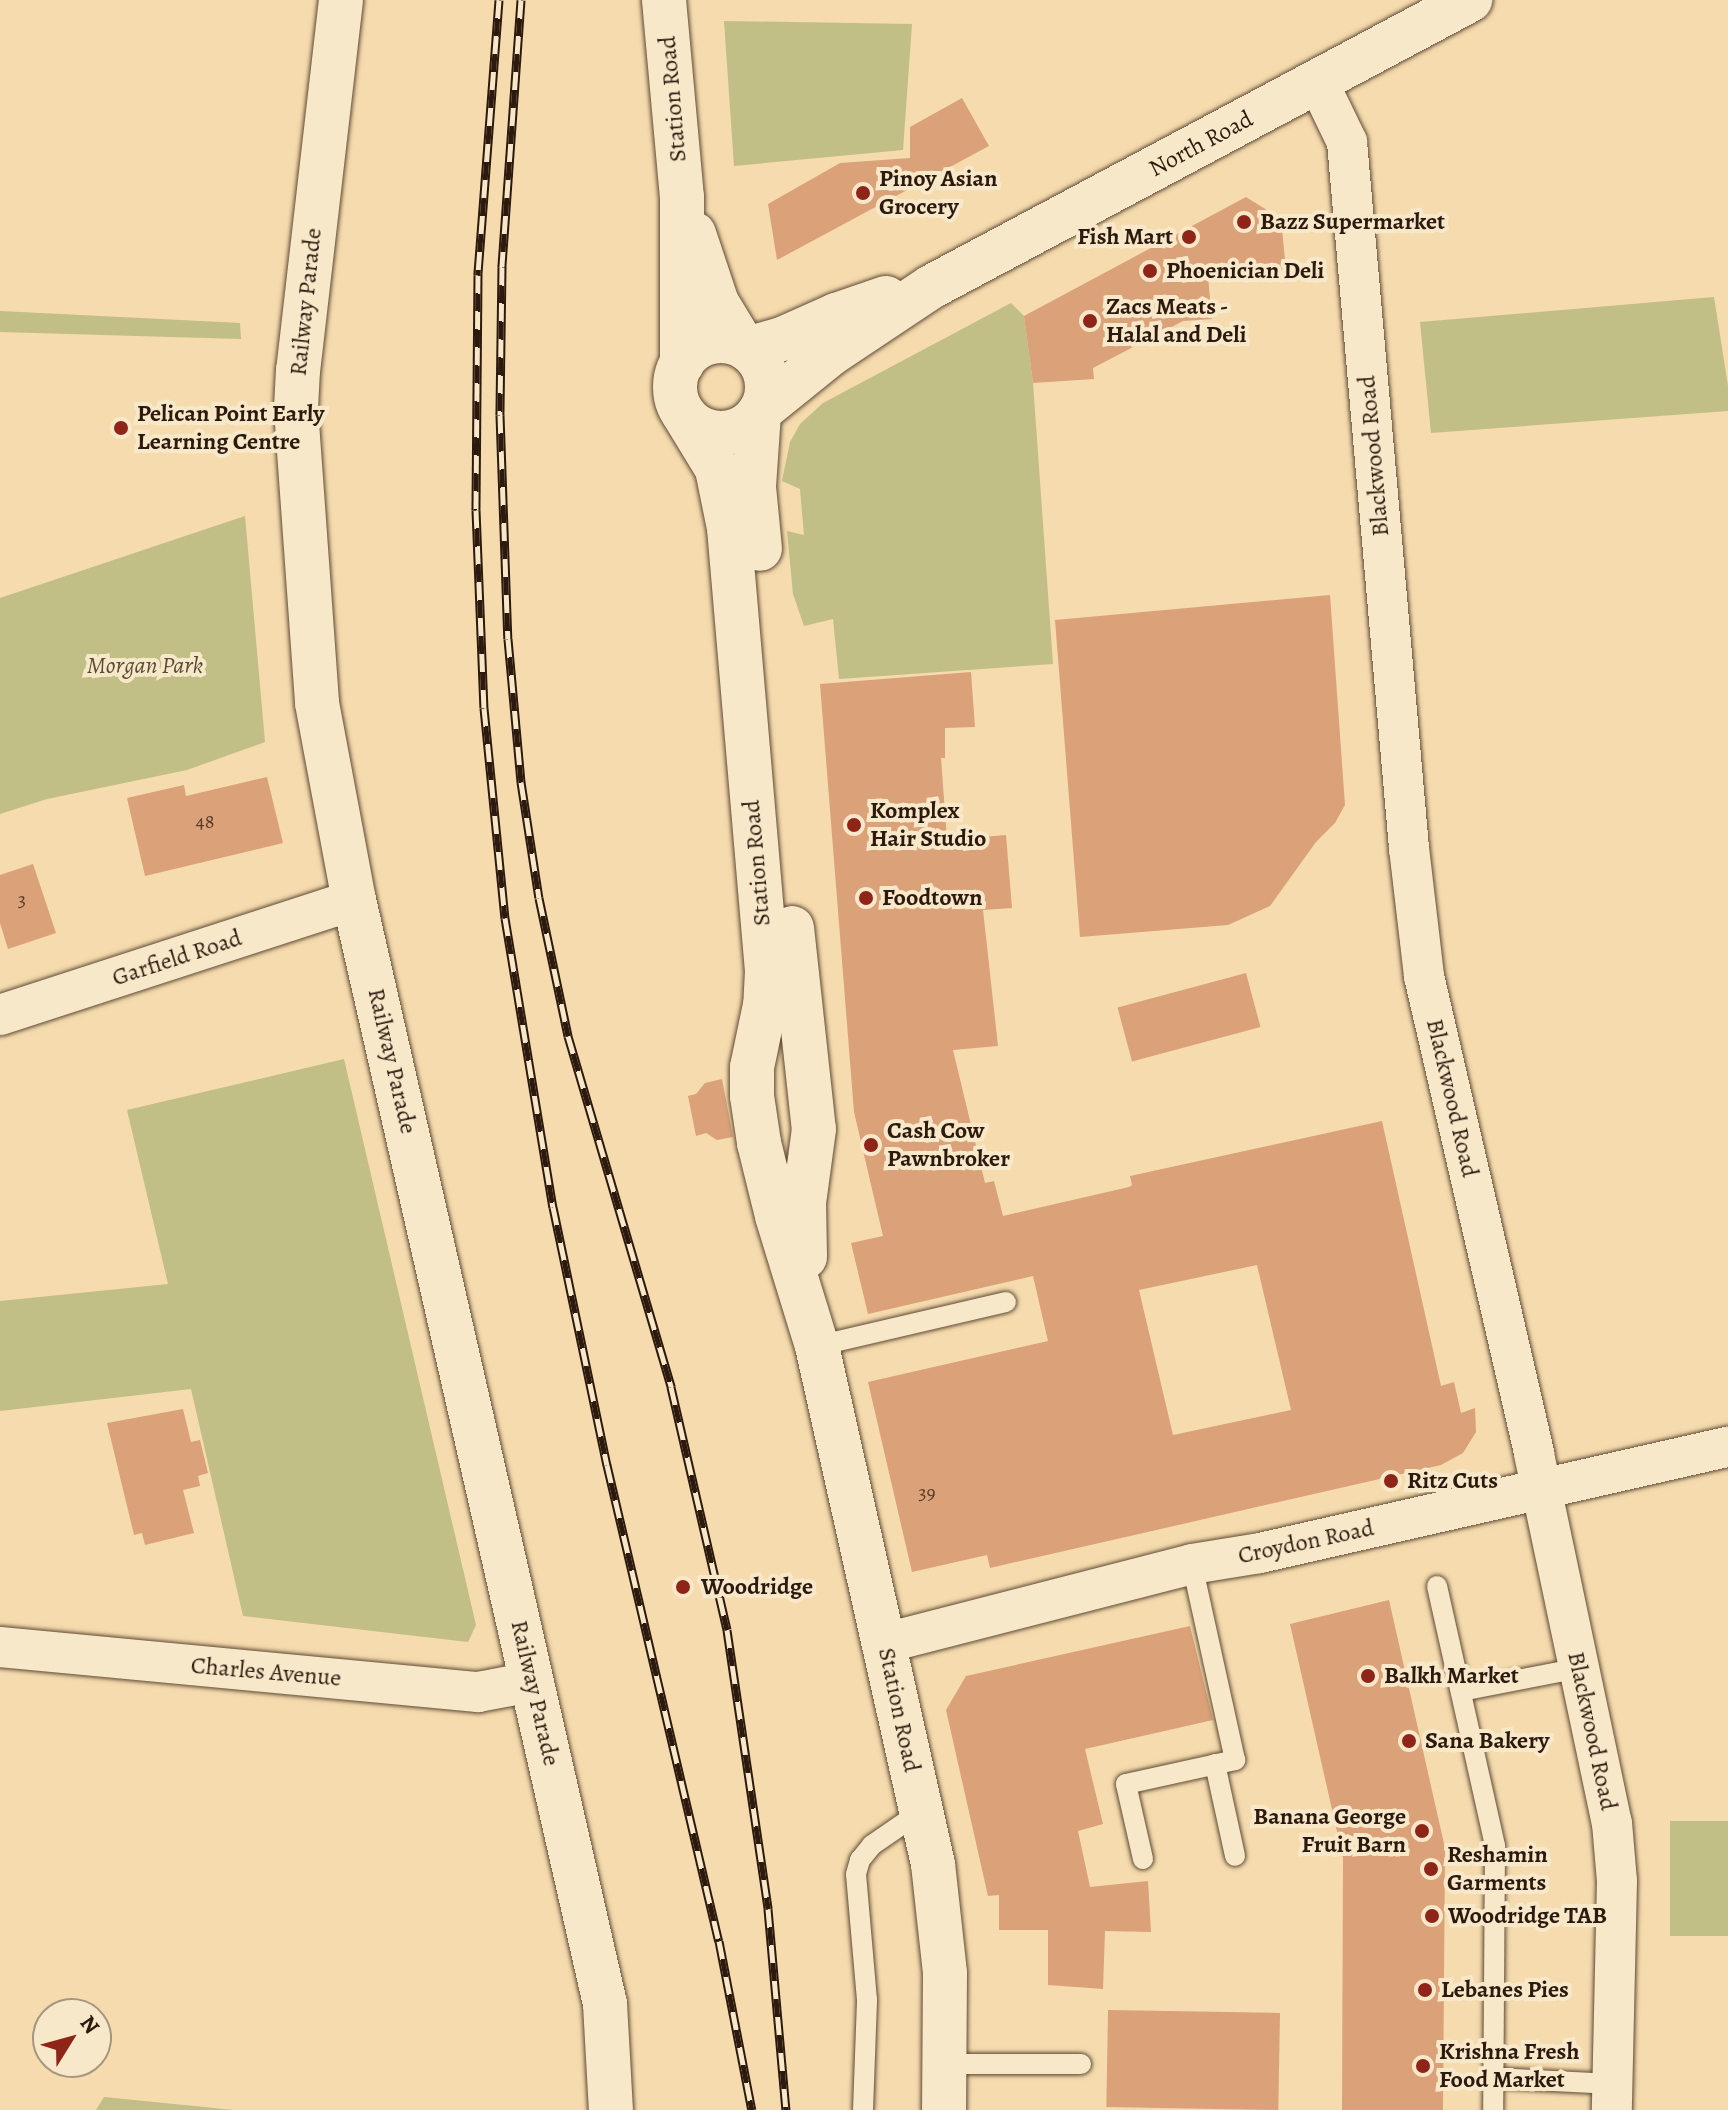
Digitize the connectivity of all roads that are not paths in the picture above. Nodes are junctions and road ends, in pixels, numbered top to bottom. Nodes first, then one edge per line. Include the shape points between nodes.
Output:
1 (341, 0) edge
2 (664, 0) edge
3 (1470, 0) edge
4 (1318, 82) junction
5 (682, 197) junction
6 (931, 287) junction
7 (745, 348) junction
8 (682, 364) junction
9 (760, 411) junction
10 (683, 413) junction
11 (354, 900) junction
12 (0, 1015) edge
13 (814, 1129) junction
14 (759, 1143) junction
15 (1006, 1302) dead end
16 (813, 1331) junction
17 (1728, 1447) edge
18 (1542, 1490) junction
19 (1192, 1564) junction
20 (1437, 1586) dead end
21 (885, 1643) junction
22 (0, 1647) edge
23 (1579, 1668) junction
24 (531, 1682) junction
25 (1461, 1691) junction
26 (1215, 1764) junction
27 (920, 1812) junction
28 (1235, 1856) dead end
29 (1143, 1859) dead end
30 (944, 2064) junction
31 (1081, 2064) dead end
32 (1494, 2078) junction
33 (1613, 2097) edge
34 (611, 2110) edge
35 (863, 2110) edge
36 (944, 2110) edge
37 (1493, 2110) edge

1 - 11 street, Railway Parade via 296,409 317,703
2 - 5 street, Station Road
3 - 4 street, North Road
4 - 6 street, North Road
4 - 18 street, Blackwood Road via 1347,142 1424,976
5 - 7 street, Station Road via 717,303
5 - 8 street, Station Road
6 - 7 street, North Road via 871,302 782,339
6 - 9 street, North Road via 832,353
7 - 8 street via 709,342
7 - 9 street via 766,376
8 - 10 street via 675,392
9 - 10 street via 741,428 717,433 702,429
9 - 13 street, Station Road via 754,487
10 - 14 street, Station Road via 717,469 729,528 767,971 752,1067
11 - 12 street, Garfield Road
11 - 24 street, Railway Parade
13 - 14 street via 790,1146
13 - 16 street, Station Road via 803,1227
14 - 16 street, Station Road
15 - 16 lane
16 - 21 street, Station Road
17 - 18 street, Croydon Road
18 - 19 street, Croydon Road
18 - 23 street, Blackwood Road
19 - 21 street, Croydon Road
19 - 26 lane via 1235,1760
20 - 25 lane
21 - 27 street, Station Road
22 - 24 street, Charles Avenue via 478,1692
23 - 25 lane
23 - 33 street, Blackwood Road via 1612,1823 1617,1881
24 - 34 street, Railway Parade via 605,2004
25 - 32 lane via 1495,1846
26 - 28 lane
26 - 29 lane via 1126,1784
27 - 30 street, Station Road via 940,1917
27 - 35 lane via 872,1845 856,1874 867,2000
30 - 31 lane
30 - 36 street, Station Road
32 - 33 lane
32 - 37 lane

